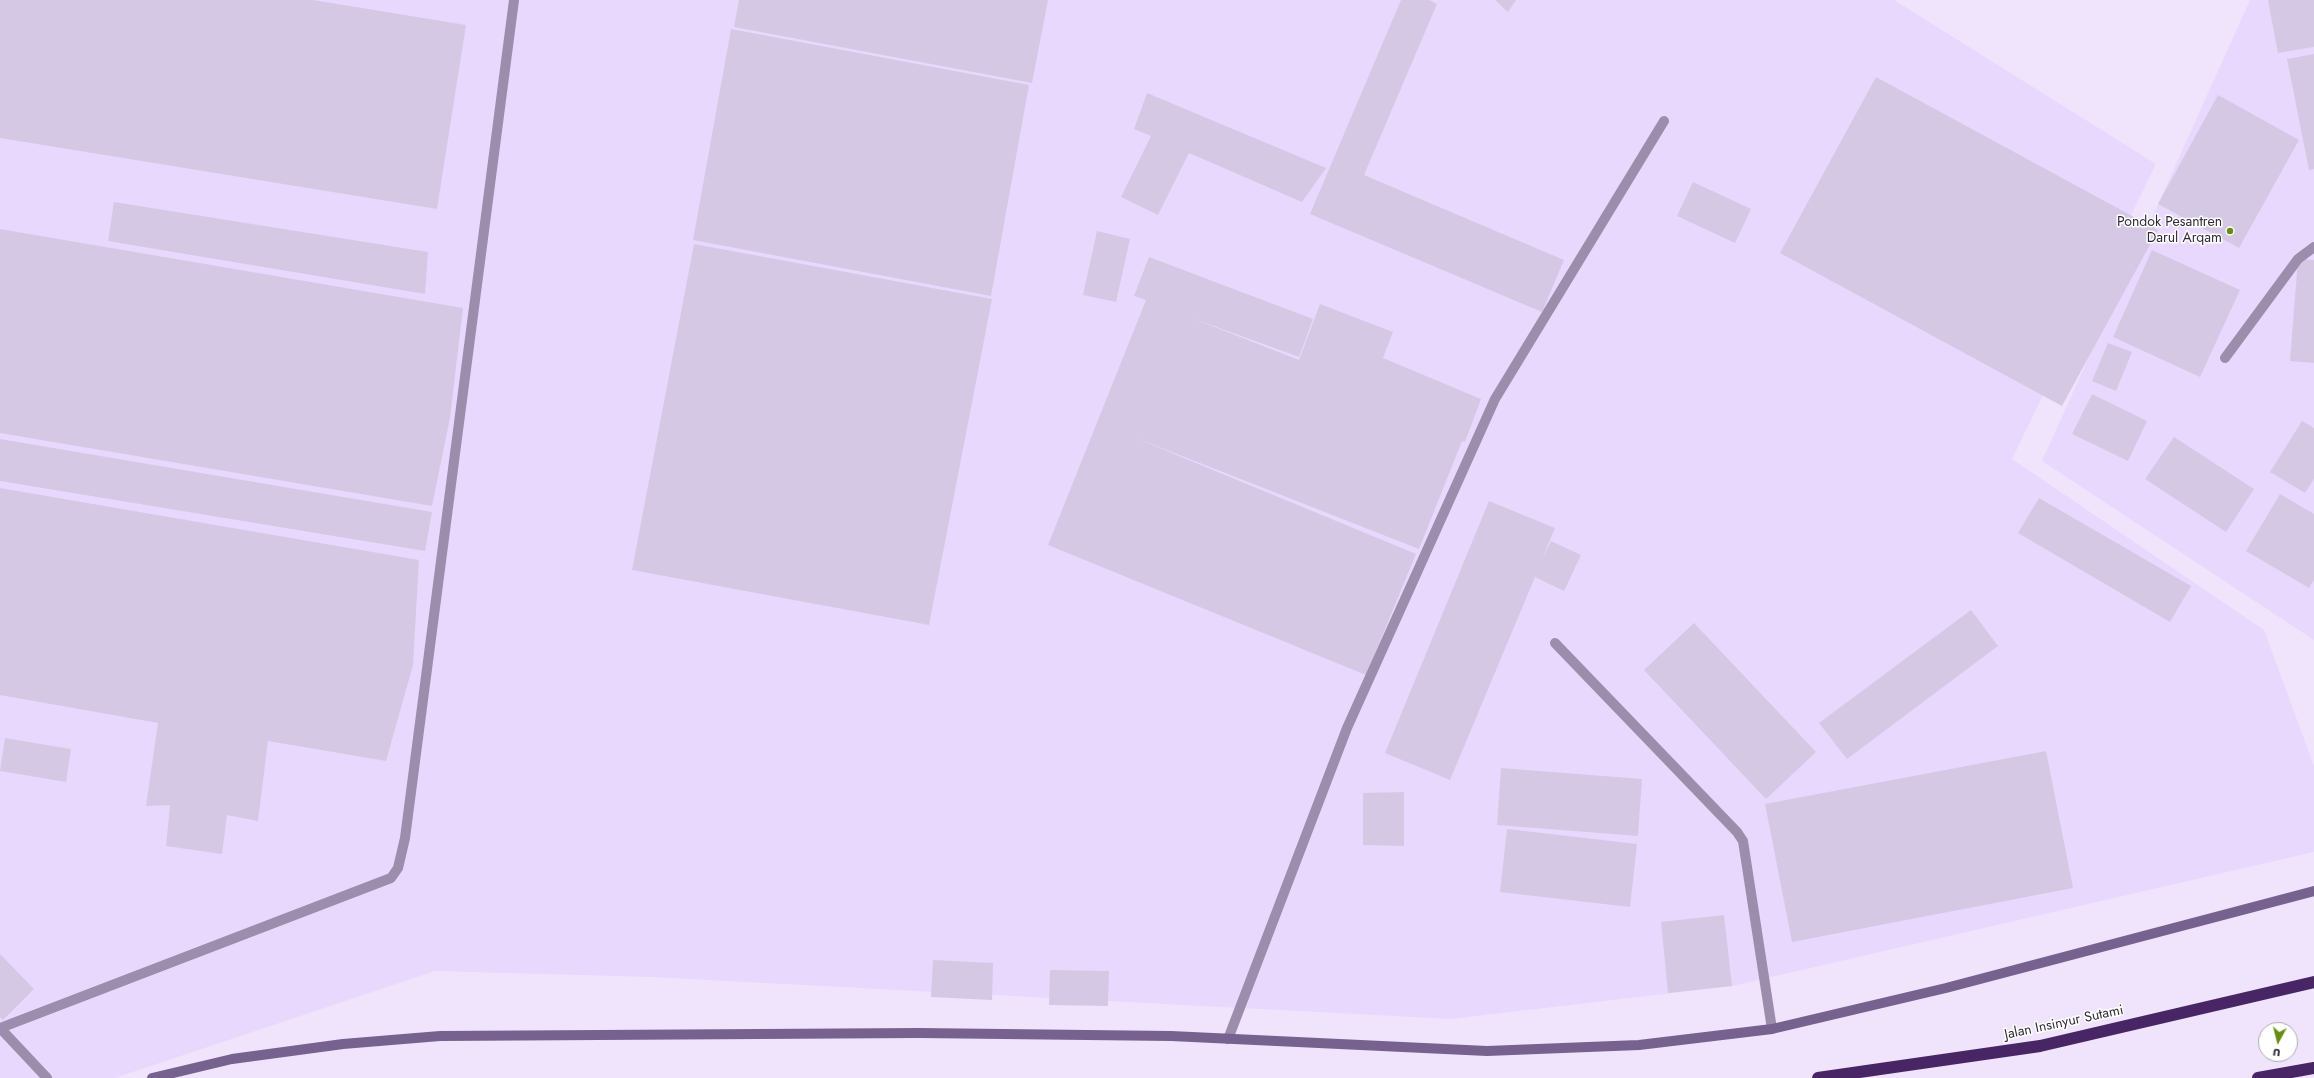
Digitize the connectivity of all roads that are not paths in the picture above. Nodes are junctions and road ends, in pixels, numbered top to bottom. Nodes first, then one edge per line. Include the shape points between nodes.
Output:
1 (514, 0) edge
2 (1664, 121) dead end
3 (2314, 247) edge
4 (2225, 358) dead end
5 (1555, 642) dead end
6 (2314, 891) edge
7 (2314, 982) edge
8 (1772, 1029) junction
9 (1228, 1039) junction
10 (2314, 1068) edge
11 (47, 1078) edge
12 (152, 1078) edge
13 (1818, 1078) edge
14 (2258, 1078) edge

1 - 11 street via 405,838 398,868 391,878 0,1028
2 - 9 street via 1495,399 1346,728
3 - 4 street via 2298,259
5 - 8 street via 1743,841
6 - 8 street via 1946,988
7 - 13 highway, Jalan Insinyur Sutami via 2040,1046
8 - 9 street via 1639,1045 1487,1051
9 - 12 street via 918,1033 440,1036 343,1044 232,1058
10 - 14 highway

